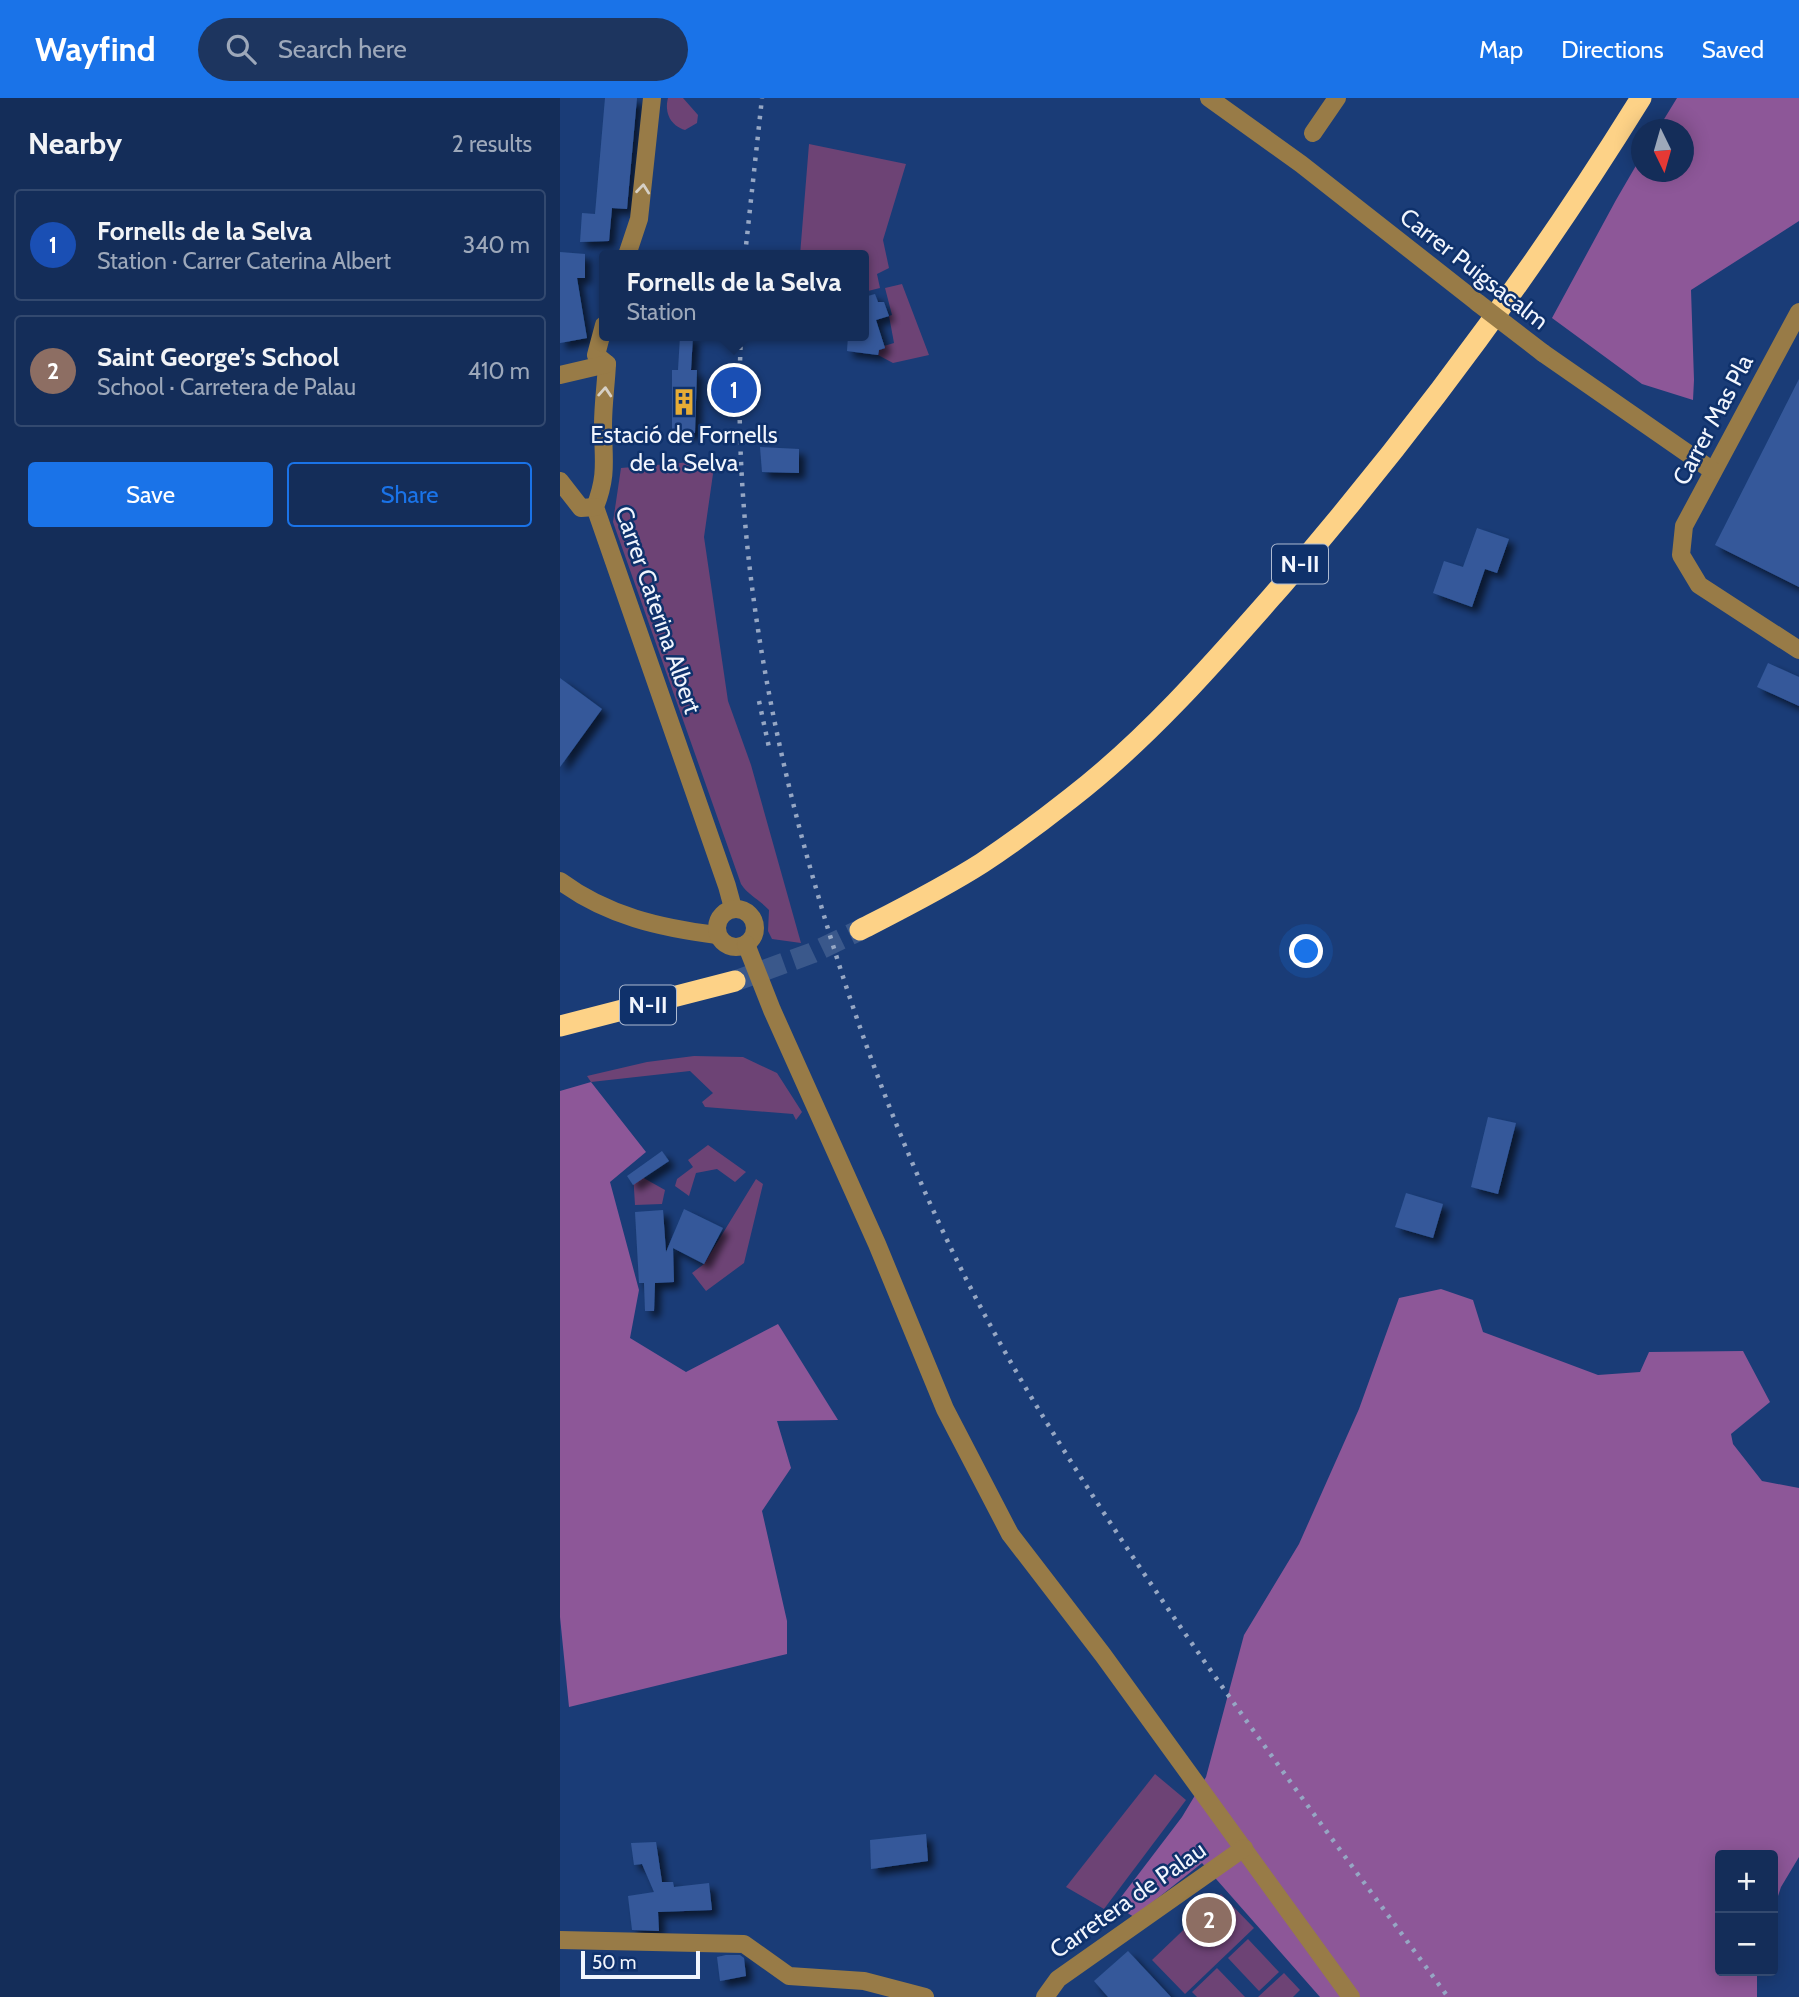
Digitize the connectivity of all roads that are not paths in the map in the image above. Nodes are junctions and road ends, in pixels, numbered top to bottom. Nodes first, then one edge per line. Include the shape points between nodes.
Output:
1 (652, 98) edge
2 (1209, 98) edge
3 (1337, 98) edge
4 (1641, 98) edge
5 (1234, 105) edge
6 (1313, 133) dead end
7 (629, 250) edge
8 (1799, 312) edge
9 (600, 341) edge
10 (607, 364) junction
11 (560, 375) edge
12 (1713, 471) junction
13 (560, 481) edge
14 (595, 507) junction
15 (1799, 650) edge
16 (560, 881) edge
17 (733, 908) junction
18 (860, 930) tunnel mouth
19 (718, 935) junction
20 (746, 944) junction
21 (735, 981) tunnel mouth
22 (560, 1026) edge
23 (1244, 1848) junction
24 (560, 1940) edge
25 (925, 1997) edge
26 (1045, 1997) edge
27 (1351, 1997) edge

7 -> 1 street via 639,219
2 - 5 street, Carrer Puigsacalm
3 - 6 street
4 - 18 highway, N-II via 1507,302 1422,414 1326,534 1178,700 1042,820 982,863
5 - 12 street, Carrer Puigsacalm, bridge via 1543,353
8 - 12 street, Carrer Mas Pla
9 - 10 street, Carrer Caterina Albert via 596,355
10 - 11 street
14 -> 10 street, Carrer Caterina Albert via 603,485
12 - 15 street, Carrer Mas Pla via 1684,526 1681,555 1699,585
13 - 14 street via 580,508
14 - 17 street, Carrer Caterina Albert
16 - 19 street via 604,908 644,922
17 - 19 street via 719,918
17 - 20 street via 744,910 754,921 755,931
19 - 20 street via 730,946
20 - 23 street via 945,1409 1010,1534
21 - 22 highway, N-II
23 - 26 street, Carretera de Palau via 1058,1979
23 - 27 street
24 - 25 street via 744,1944 789,1976 864,1982

